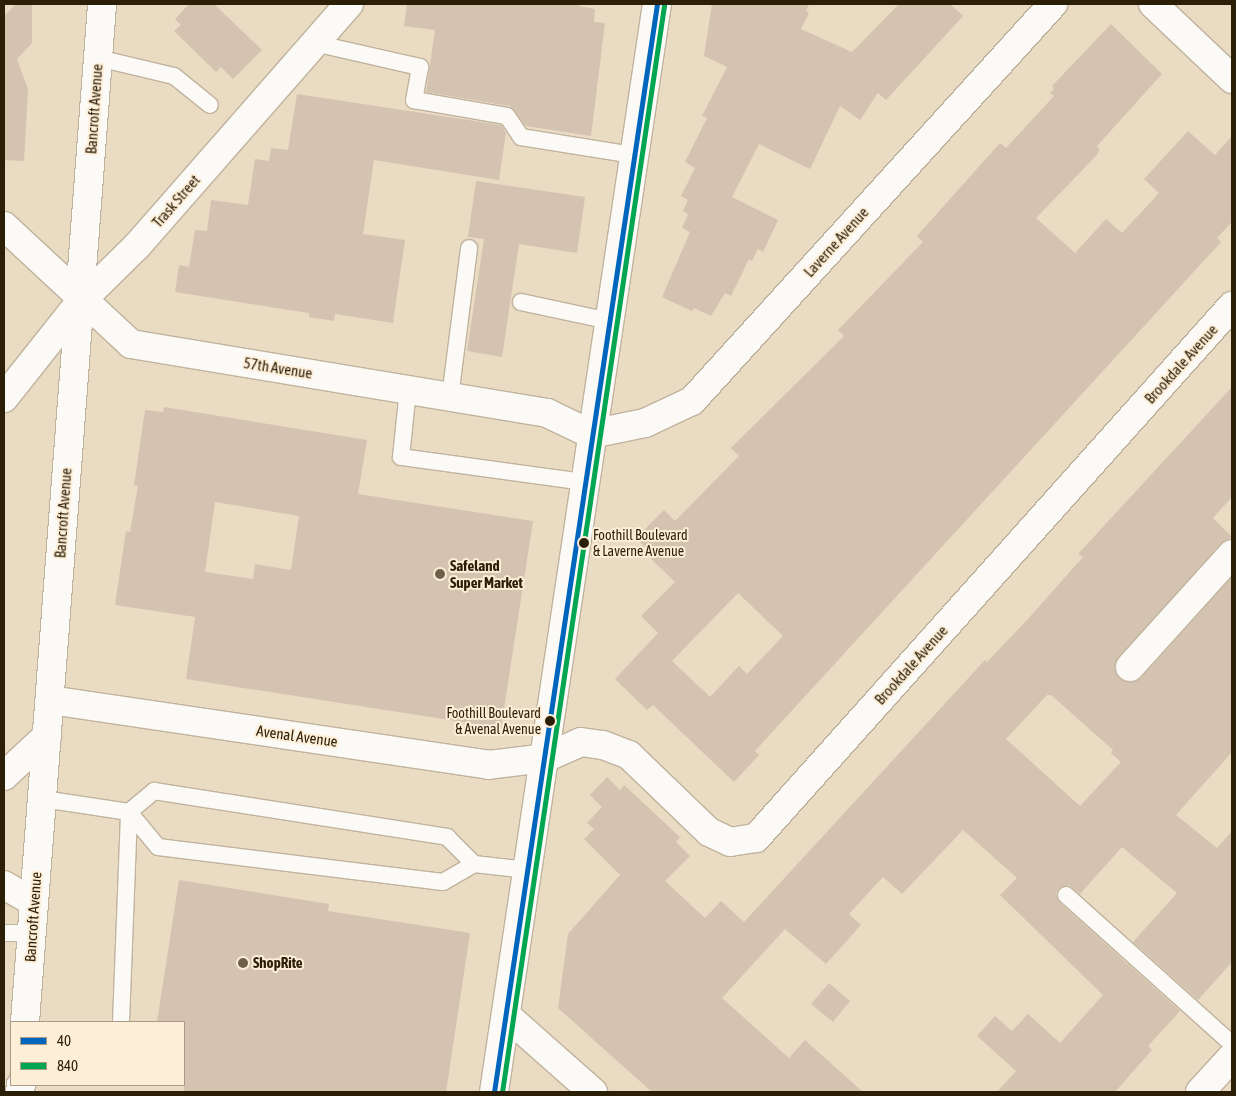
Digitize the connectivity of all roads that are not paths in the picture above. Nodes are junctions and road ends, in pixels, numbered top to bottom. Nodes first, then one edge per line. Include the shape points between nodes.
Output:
1 (102, 4) edge
2 (349, 4) edge
3 (657, 4) edge
4 (1053, 4) edge
5 (1153, 4) edge
6 (314, 44) junction
7 (98, 58) junction
8 (1232, 79) edge
9 (210, 104) dead end
10 (634, 156) junction
11 (4, 226) edge
12 (469, 248) dead end
13 (81, 300) junction
14 (521, 302) dead end
15 (1232, 306) edge
16 (610, 321) junction
17 (408, 390) junction
18 (450, 397) junction
19 (4, 398) edge
20 (591, 434) junction
21 (584, 482) junction
22 (1232, 554) edge
23 (1130, 667) dead end
24 (50, 700) junction
25 (47, 736) junction
26 (545, 758) junction
27 (4, 776) edge
28 (43, 799) junction
29 (128, 812) junction
30 (474, 864) junction
31 (528, 870) junction
32 (4, 885) edge
33 (1066, 895) dead end
34 (34, 902) junction
35 (4, 933) edge
36 (32, 933) junction
37 (506, 1016) junction
38 (25, 1021) edge
39 (121, 1021) edge
40 (1232, 1044) edge
41 (1232, 1057) edge
42 (494, 1092) edge
43 (593, 1092) edge
44 (1200, 1092) edge

1 - 7 street, Bancroft Avenue
2 - 6 street, Trask Street
3 - 10 street
4 - 20 street, Laverne Avenue via 692,401 645,423
5 - 8 street
6 - 10 lane via 420,67 414,100 507,116 521,137
6 - 13 street, Trask Street via 137,246
7 - 9 lane via 174,76
7 - 13 street, Bancroft Avenue
10 - 16 street
11 - 13 street, 57th Avenue
12 - 18 lane
13 - 17 street, 57th Avenue via 132,344
13 - 19 street, Trask Street
13 - 24 street, Bancroft Avenue
14 - 16 lane
15 - 26 street, Brookdale Avenue via 756,838 730,842 709,832 629,756 603,745 581,742
16 - 20 street
17 - 18 street, 57th Avenue
17 - 21 lane via 401,457
18 - 20 street, 57th Avenue via 547,413
20 - 21 street
21 - 26 street
22 - 23 street
24 - 25 street, Bancroft Avenue
24 - 26 street, Avenal Avenue via 488,764
25 - 27 street
25 - 28 street, Bancroft Avenue
26 - 31 street
28 - 29 lane
28 - 34 street, Bancroft Avenue
29 - 30 lane via 154,791 448,837
29 - 30 lane via 158,847 443,882
29 - 39 lane
30 - 31 lane
31 - 37 street
32 - 34 street
33 - 40 lane
34 - 36 street, Bancroft Avenue
35 - 36 lane
36 - 38 street, Bancroft Avenue
37 - 42 street
37 - 43 street
41 - 44 street

